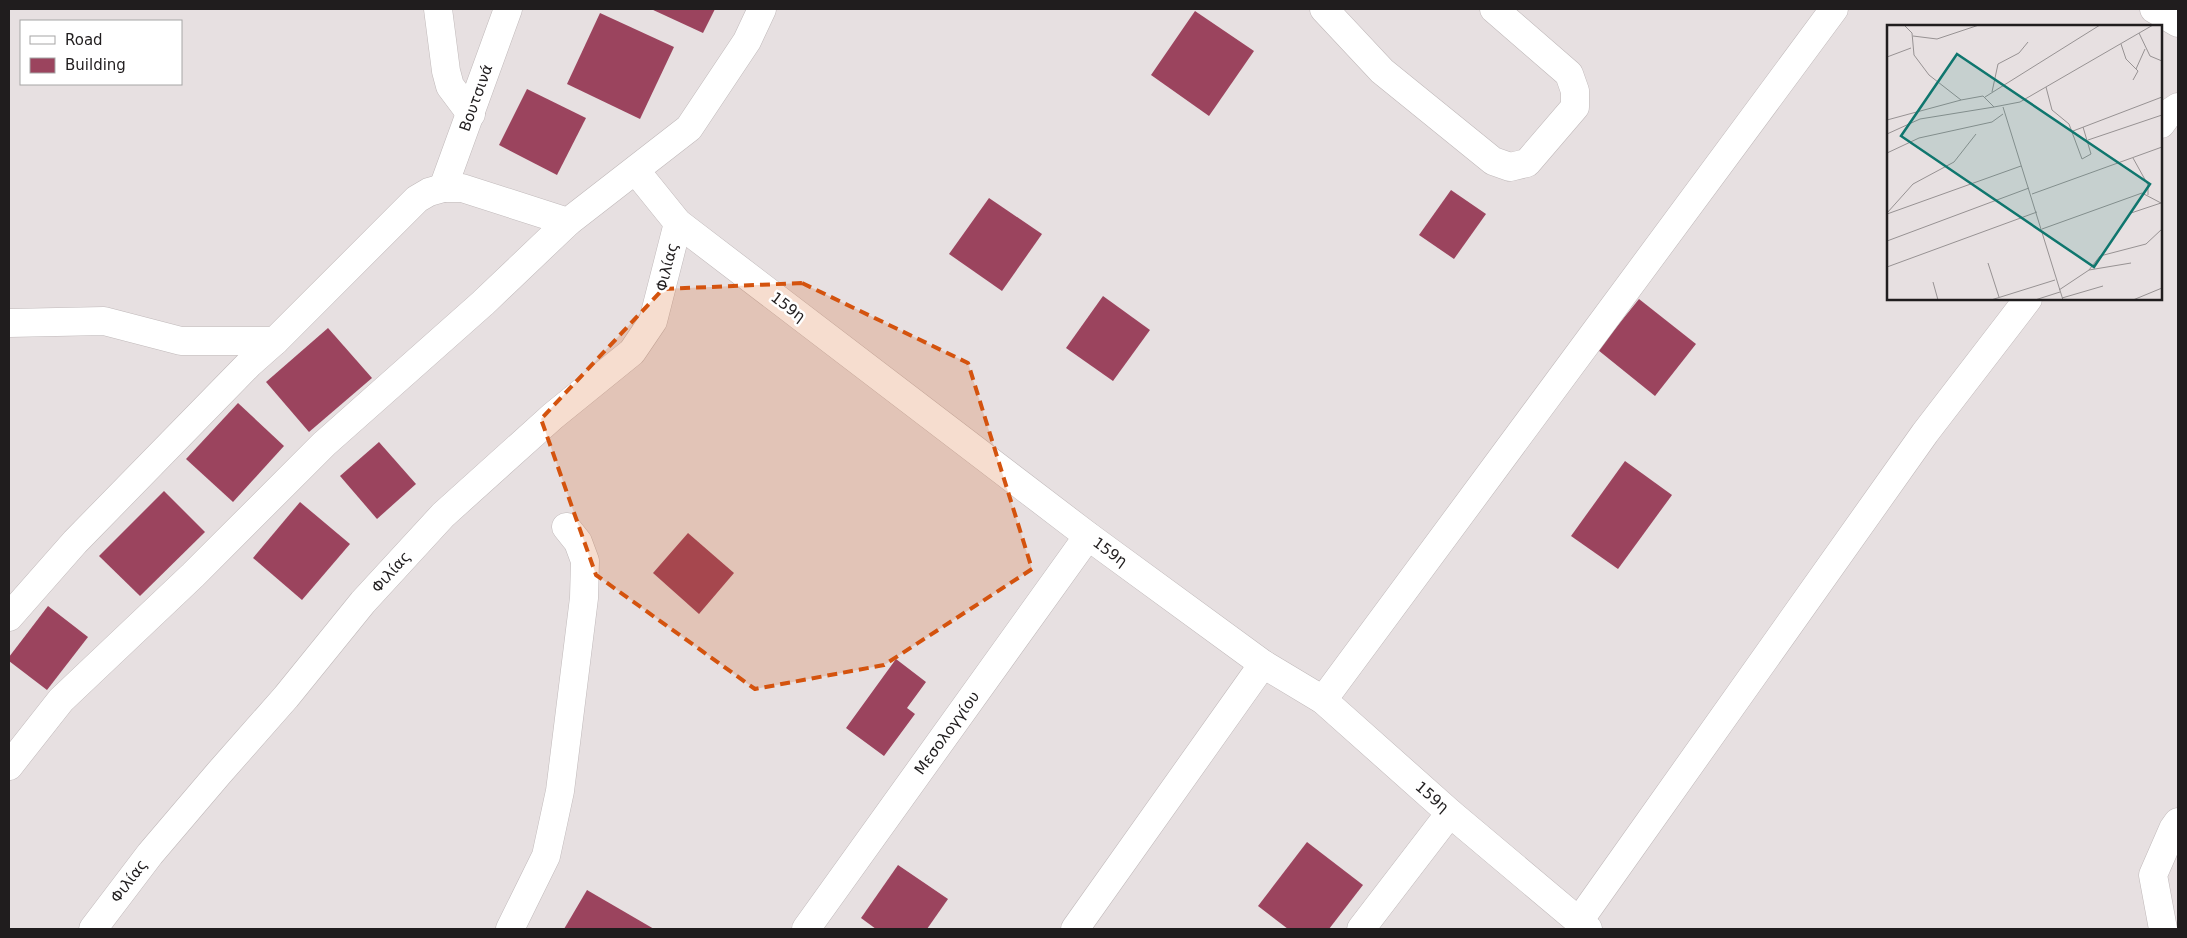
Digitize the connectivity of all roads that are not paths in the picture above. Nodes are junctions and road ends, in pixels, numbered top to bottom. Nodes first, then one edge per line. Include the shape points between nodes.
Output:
1 (438, 9) edge
2 (508, 9) edge
3 (762, 9) edge
4 (1324, 9) edge
5 (1494, 9) edge
6 (1834, 9) edge
7 (2154, 9) edge
8 (2178, 23) edge
9 (2178, 107) edge
10 (471, 114) junction
11 (2162, 123) edge
12 (636, 171) junction
13 (443, 188) junction
14 (568, 222) junction
15 (678, 223) junction
16 (2027, 300) edge
17 (9, 323) edge
18 (275, 341) junction
19 (566, 527) dead end
20 (1088, 536) junction
21 (9, 617) edge
22 (1263, 664) junction
23 (1323, 700) junction
24 (9, 766) edge
25 (1450, 812) junction
26 (2178, 822) edge
27 (1584, 925) edge
28 (93, 929) edge
29 (510, 929) edge
30 (806, 929) edge
31 (1075, 929) edge
32 (1361, 929) edge
33 (2163, 929) edge

1 - 10 street via 450,86
2 - 10 street, Βουτσινά
3 - 12 street via 747,41 689,128
4 - 5 street via 1382,71 1493,162 1510,167 1527,163 1533,156 1575,106 1574,91 1569,74
6 - 23 street
7 - 8 street
9 - 11 street
10 - 13 street, Βουτσινά
12 - 14 street
12 - 15 street, 159η
13 - 14 street via 462,188
13 - 18 street via 417,199
14 - 24 street via 483,303 324,444 193,575 60,700
15 - 20 street, 159η
15 - 28 street, Φιλίας via 653,321 632,352 553,416 443,516 363,602 286,697 212,780
16 - 27 street via 1920,441
17 - 18 street via 104,321 181,341
18 - 21 street via 75,542
19 - 29 street via 578,542 586,561 560,791 546,856
20 - 22 street, 159η
20 - 30 street, Μεσολογγίου
22 - 23 street, 159η
22 - 31 street
23 - 25 street, 159η
25 - 27 street, 159η
25 - 32 street
26 - 33 street via 2153,875

